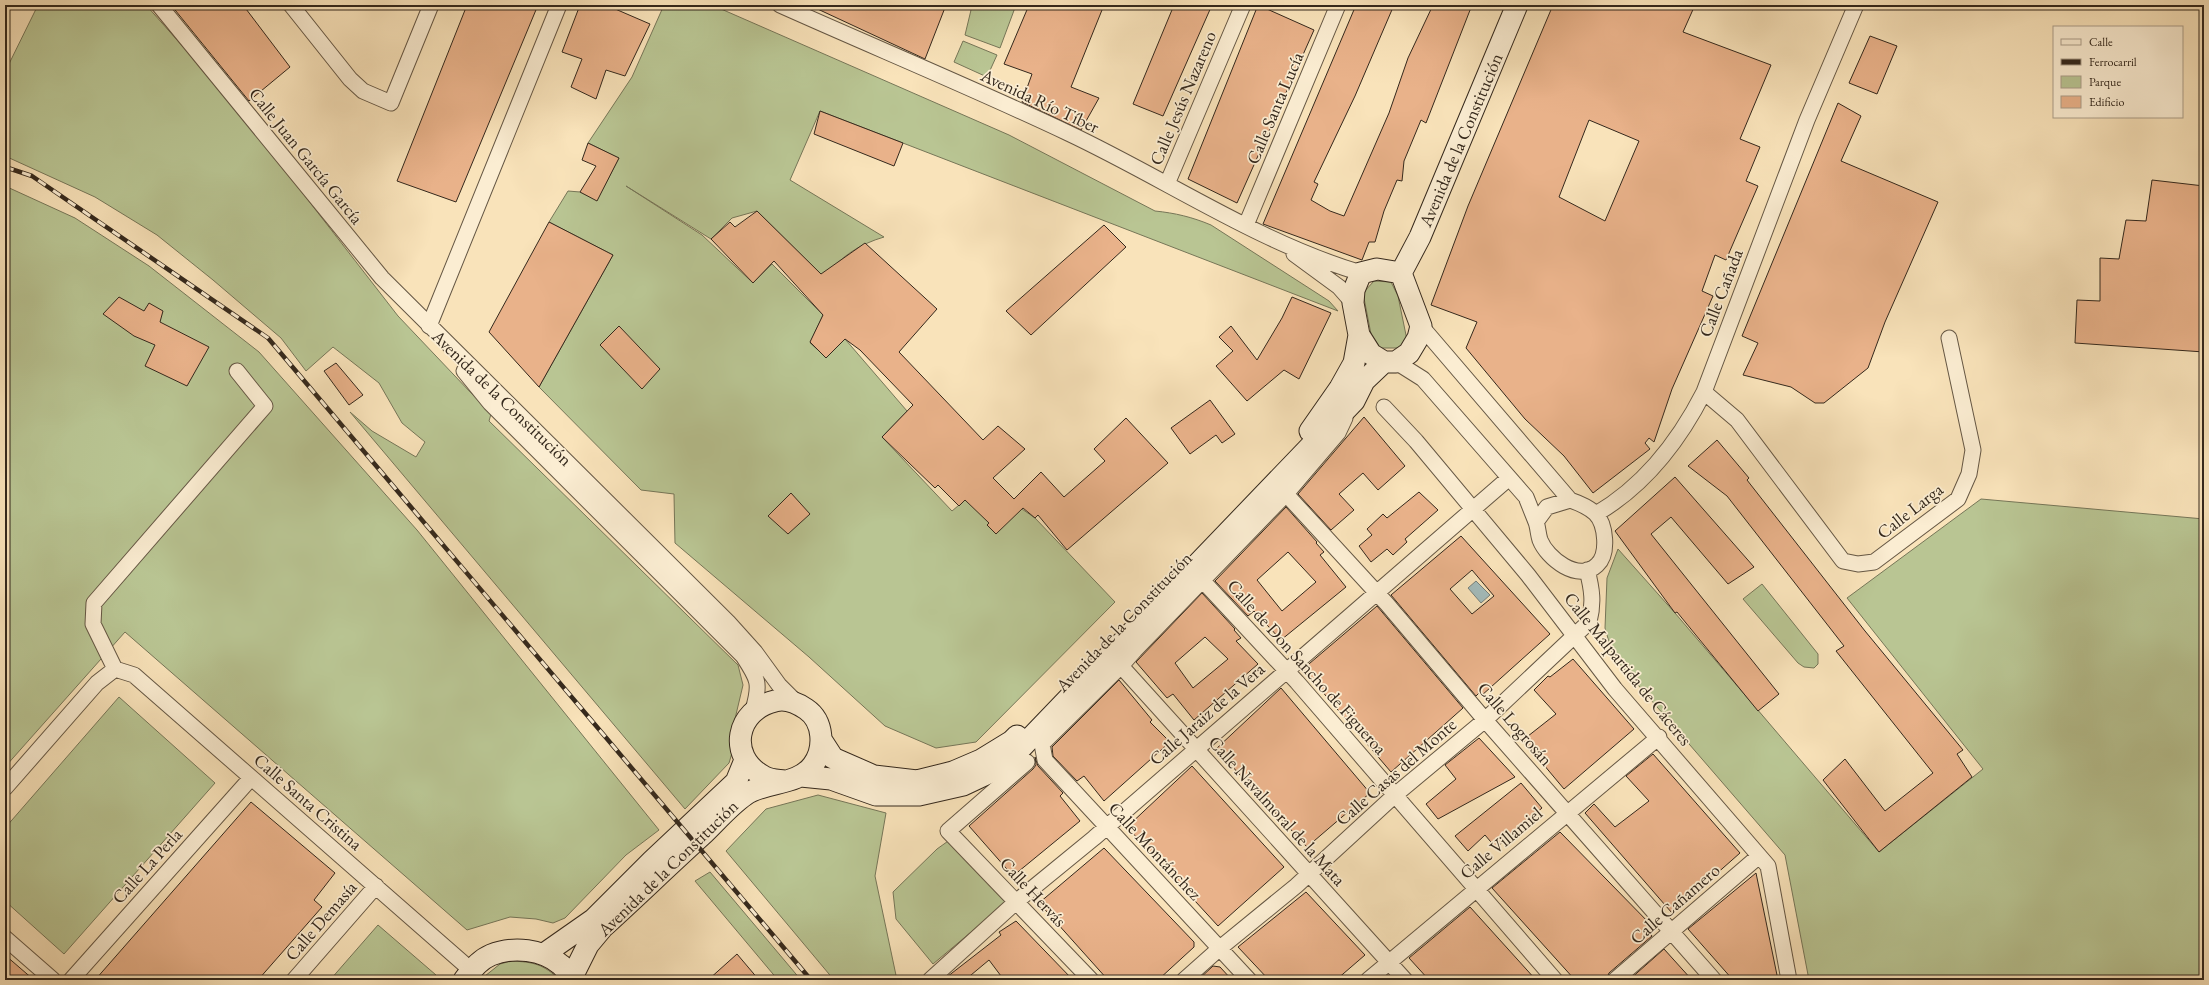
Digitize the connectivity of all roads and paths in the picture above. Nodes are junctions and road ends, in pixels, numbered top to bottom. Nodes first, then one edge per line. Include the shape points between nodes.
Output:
1 (159, 5) edge
2 (291, 5) edge
3 (431, 5) edge
4 (559, 5) edge
5 (780, 5) edge
6 (1243, 5) edge
7 (1517, 5) edge
8 (1856, 5) edge
9 (1336, 6) edge
10 (1167, 184) junction
11 (1246, 225) junction
12 (1280, 242) junction
13 (1361, 273) junction
14 (1401, 273) junction
15 (1353, 303) junction
16 (429, 326) junction
17 (1421, 326) junction
18 (1359, 335) junction
19 (1949, 338) dead end
20 (1390, 362) junction
21 (237, 371) dead end
22 (1704, 392) junction
23 (1354, 401) junction
24 (1384, 407) dead end
25 (1509, 478) junction
26 (1286, 494) junction
27 (1570, 500) junction
28 (1471, 508) junction
29 (1596, 514) junction
30 (1536, 522) junction
31 (1587, 570) junction
32 (1202, 580) junction
33 (1376, 592) junction
34 (1575, 636) junction
35 (1121, 666) junction
36 (116, 669) junction
37 (1285, 670) junction
38 (797, 703) junction
39 (753, 710) junction
40 (1485, 720) junction
41 (1659, 737) junction
42 (822, 741) junction
43 (1042, 744) joint
44 (1195, 750) junction
45 (745, 760) junction
46 (1027, 762) dead end
47 (251, 778) junction
48 (792, 778) junction
49 (5, 788) edge
50 (1396, 795) junction
51 (1567, 813) junction
52 (1107, 827) junction
53 (1759, 856) junction
54 (1309, 874) junction
55 (376, 886) junction
56 (1477, 888) junction
57 (1017, 901) junction
58 (1671, 933) junction
59 (5, 938) edge
60 (1220, 948) junction
61 (544, 954) junction
62 (1389, 962) junction
63 (467, 975) edge
64 (572, 979) edge
65 (53, 980) edge
66 (71, 980) edge
67 (294, 980) edge
68 (930, 980) edge
69 (1090, 980) edge
70 (1184, 980) edge
71 (1249, 980) edge
72 (1368, 980) edge
73 (1405, 980) edge
74 (1555, 980) edge
75 (1614, 980) edge
76 (1714, 980) edge
77 (1789, 980) edge

1 - 16 street, Calle Juan García García via 382,278
2 - 3 street via 363,91 391,103
4 - 16 street
5 - 10 street, Avenida Río Tíber via 1068,133
6 - 10 street, Calle Jesús Nazareno
7 - 14 main road, Avenida de la Constitución via 1420,237
8 - 22 street, Calle Cañada via 1807,120
9 - 11 street, Calle Santa Lucía
10 - 11 street, Avenida Río Tíber
11 - 12 street, Avenida Río Tíber
12 - 13 street, Avenida Río Tíber via 1322,261
12 - 15 street, Avenida Río Tíber via 1316,272 1339,287
13 - 14 main road via 1377,269
13 - 15 main road via 1354,290
14 - 17 main road
15 - 18 main road
16 - 38 street, Avenida de la Constitución via 728,622 755,652 779,686
16 - 39 street, Avenida de la Constitución via 490,404 743,656 757,678 758,694
17 - 20 main road via 1418,338 1409,353
17 - 27 street
18 - 20 main road via 1371,354
18 - 42 main road, Avenida de la Constitución via 1354,363 1314,427 1012,741 981,760 954,772 917,781 874,776 833,758
19 - 22 street, Calle Larga via 1973,450 1969,474 1958,499 1874,562 1858,564 1843,561 1737,420
20 - 23 main road, Avenida de la Constitución via 1364,381
20 - 25 street via 1423,378
21 - 36 street via 265,406 94,603 93,624
22 - 29 street, Calle Cañada via 1690,420 1668,452 1617,502
23 - 26 street, Avenida de la Constitución via 1338,433
23 - 48 main road, Avenida de la Constitución via 1018,751 997,769 964,785 919,795 876,795 831,779
24 - 28 street, Calle Malpartida de Cáceres via 1416,441
25 - 28 street, Calle Jaraiz de la Vera
25 - 30 street via 1526,497
26 - 32 street, Avenida de la Constitución
26 - 33 street, Calle Logrosán
27 - 29 street via 1582,504
27 - 30 street via 1546,507
28 - 33 street, Calle Jaraiz de la Vera
28 - 34 street, Calle Malpartida de Cáceres
29 - 31 street via 1603,532 1604,553 1597,565
30 - 31 street via 1540,541 1553,558 1571,570
31 - 34 street, Calle Casas del Monte via 1592,586 1593,606 1589,622
32 - 35 street, Avenida de la Constitución
32 - 37 street, Calle de Don Sancho de Figueroa
33 - 37 street, Calle Jaraiz de la Vera
33 - 40 street, Calle Logrosán
34 - 40 street, Calle Casas del Monte
34 - 41 street, Calle Malpartida de Cáceres via 1616,689
35 - 43 street, Avenida de la Constitución
35 - 44 street, Calle Navalmoral de la Mata
36 - 47 street, Calle Santa Cristina via 134,675
36 - 49 street via 98,683
37 - 44 street, Calle Jaraiz de la Vera
37 - 50 street, Calle de Don Sancho de Figueroa
38 - 39 main road via 779,700 763,704
38 - 42 main road via 809,711 818,724
39 - 45 main road via 745,721 740,735
40 - 50 street, Calle Casas del Monte
40 - 51 street, Calle Logrosán
41 - 51 street, Calle Villamiel
41 - 53 street, Calle Malpartida de Cáceres
42 - 48 main road via 820,753 813,766
43 - 52 street, Calle Montánchez via 1045,760
44 - 52 street, Calle Jaraiz de la Vera
44 - 54 street, Calle Navalmoral de la Mata
45 - 48 main road via 752,769 765,777
45 - 61 main road, Avenida de la Constitución via 736,782 594,919
46 - 57 street, Calle Hervás via 948,831
47 - 55 street, Calle Santa Cristina
47 - 66 street, Calle La Perla
48 - 64 main road, Avenida de la Constitución via 745,794 604,927 588,945
50 - 54 street, Calle Casas del Monte
50 - 56 street, Calle de Don Sancho de Figueroa
51 - 56 street, Calle Villamiel
51 - 58 street, Calle Logrosán
52 - 57 street, Calle Jaraiz de la Vera
52 - 60 street, Calle Montánchez
53 - 58 street, Calle Cañamero
53 - 77 street, Calle Malpartida de Cáceres via 1768,866
54 - 60 street, Calle Casas del Monte
54 - 62 street, Calle Navalmoral de la Mata
55 - 63 street, Calle Santa Cristina
55 - 67 street, Calle Demasía
56 - 62 street, Calle Villamiel
56 - 74 street, Calle de Don Sancho de Figueroa
57 - 68 street, Calle Jaraiz de la Vera
57 - 69 street, Calle Hervás
58 - 75 street, Calle Cañamero
58 - 76 street, Calle Logrosán
59 - 65 street
60 - 70 street, Calle Casas del Monte
60 - 71 street, Calle Montánchez
61 - 63 main road via 516,949 491,955
61 - 64 main road via 562,965
62 - 72 street, Calle Villamiel
62 - 73 street, Calle Navalmoral de la Mata

